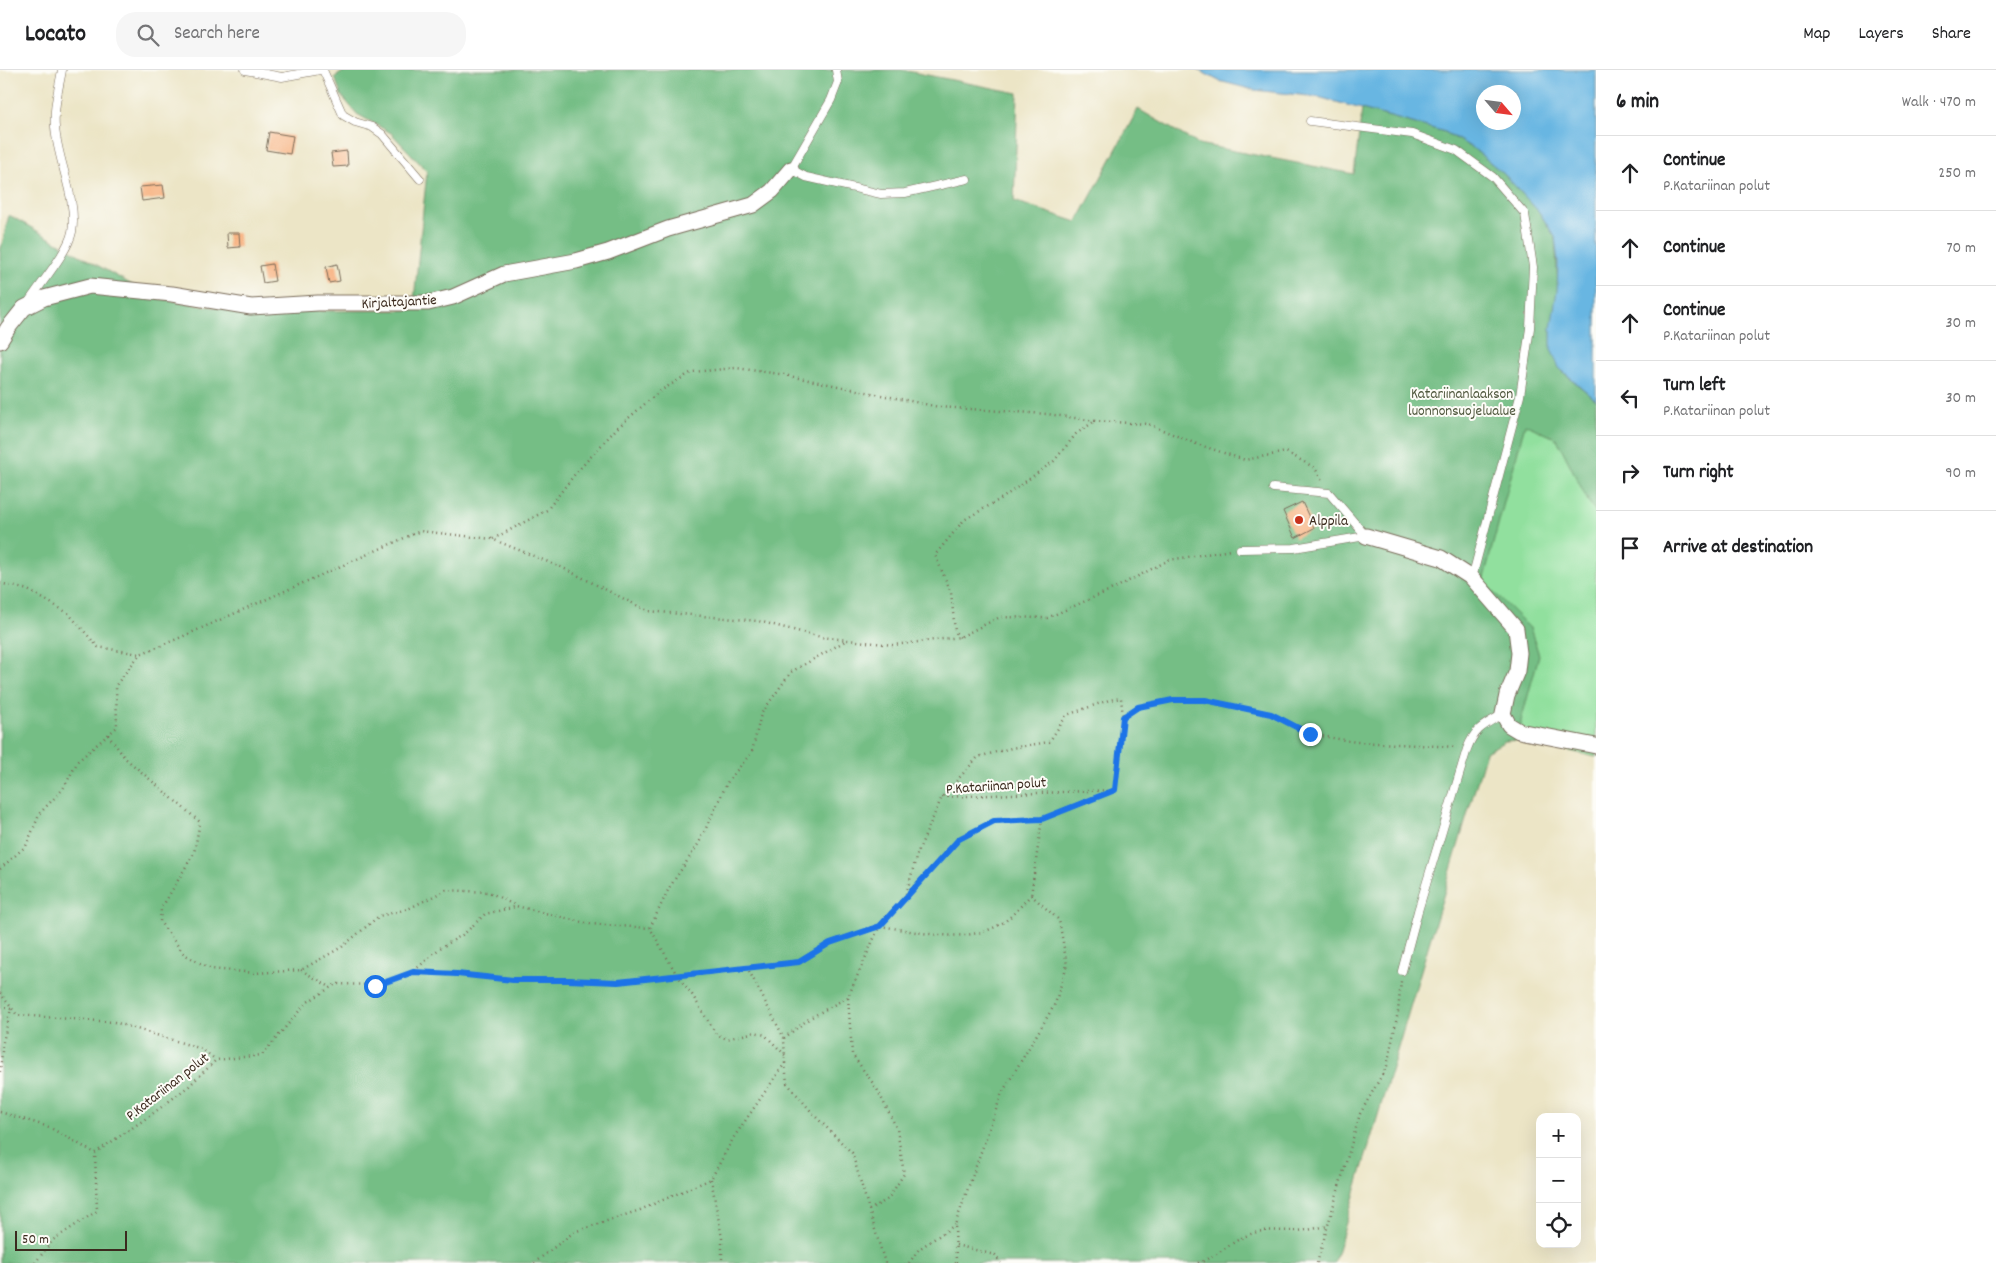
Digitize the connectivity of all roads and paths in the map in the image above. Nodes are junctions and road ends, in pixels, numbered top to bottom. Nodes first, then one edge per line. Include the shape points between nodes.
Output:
1 (62, 70) edge
2 (245, 70) edge
3 (321, 70) edge
4 (836, 70) edge
5 (1310, 121) dead end
6 (791, 169) junction
7 (420, 178) dead end
8 (967, 179) dead end
9 (24, 308) junction
10 (0, 342) edge
11 (1096, 420) junction
12 (1273, 488) dead end
13 (1329, 493) junction
14 (1366, 536) junction
15 (492, 539) junction
16 (1240, 549) joint
17 (1472, 578) junction
18 (0, 583) edge
19 (960, 637) junction
20 (848, 640) junction
21 (140, 654) junction
22 (1502, 714) junction
23 (1123, 717) junction
24 (108, 735) junction
25 (1444, 746) dead end
26 (1596, 746) edge
27 (1115, 790) junction
28 (942, 797) junction
29 (1042, 819) junction
30 (0, 869) edge
31 (1031, 894) junction
32 (906, 896) junction
33 (516, 906) junction
34 (880, 926) junction
35 (650, 928) junction
36 (747, 967) junction
37 (301, 970) junction
38 (413, 972) junction
39 (1402, 972) joint
40 (677, 975) junction
41 (330, 987) junction
42 (0, 993) edge
43 (848, 997) junction
44 (0, 1008) edge
45 (12, 1009) junction
46 (784, 1038) junction
47 (785, 1055) junction
48 (216, 1060) junction
49 (786, 1063) junction
50 (0, 1072) edge
51 (0, 1112) edge
52 (94, 1153) junction
53 (711, 1179) junction
54 (869, 1210) junction
55 (955, 1225) junction
56 (1329, 1226) junction
57 (956, 1245) junction
58 (36, 1263) edge
59 (534, 1263) edge
60 (722, 1263) edge
61 (885, 1263) edge
62 (909, 1263) edge
63 (956, 1263) edge
64 (1001, 1263) edge
65 (1198, 1263) edge
66 (1317, 1263) edge

1 - 9 lane via 54,126 73,213 72,232 66,249
2 - 3 lane via 282,78
3 - 7 lane via 343,115 382,134
4 - 6 lane via 838,82 831,100
5 - 17 lane via 1412,134 1456,150 1493,177 1525,214 1533,267 1530,328 1520,396
6 - 8 lane via 806,177 881,194 905,193
6 - 9 street, Kirjaltajantie via 753,205 668,229 576,261 504,274 452,297 428,303 251,307 172,294 90,286 44,298
9 - 10 street, Kirjaltajantie
11 - 13 path via 1148,424 1245,460 1286,452 1315,468
11 - 15 path via 939,407 736,368 692,372 660,391 616,428 547,510
11 - 19 path via 1076,434 1054,461 1004,497 964,520 936,555 951,592 956,632
12 - 13 lane
13 - 14 lane
14 - 16 lane via 1294,548
14 - 17 street via 1441,558
15 - 20 path via 563,568 648,611 758,621
15 - 21 path via 420,531
16 - 19 path via 1169,560 1116,588 1047,618 1000,617
17 - 22 street via 1516,629 1517,671
18 - 21 path via 28,590 68,613 98,647
19 - 20 path via 893,645
20 - 35 path via 791,672 761,714 752,752 728,780 699,843 669,888
21 - 24 path via 116,685 117,727
22 - 26 street via 1509,725 1519,731
22 - 39 lane via 1473,734 1434,855
23 - 25 path via 1138,707 1173,700 1205,700 1271,714 1310,734 1356,742
23 - 27 path
23 - 28 path via 1120,698 1067,715 1049,742 978,757
24 - 30 path via 78,761 63,789 40,812 26,846
24 - 37 path via 125,758 200,822 194,853 161,909 160,922 184,954 211,969 256,973
27 - 28 path, P.Katariinan polut
27 - 29 path
28 - 32 path, P.Katariinan polut via 917,854
29 - 31 path
29 - 32 path via 994,821 959,839
31 - 34 path via 1005,921 981,934 948,936
31 - 55 path via 1059,920 1068,965 1055,1004 1002,1093
32 - 34 path, P.Katariinan polut
33 - 35 path via 590,924
33 - 37 path via 489,892 446,890 408,909 379,916 342,947
33 - 38 path via 486,914
34 - 36 path, P.Katariinan polut via 830,943 799,962
34 - 43 path
35 - 40 path
36 - 40 path, P.Katariinan polut
36 - 46 path
37 - 41 path
38 - 40 path, P.Katariinan polut via 513,980 618,982
38 - 41 path, P.Katariinan polut via 375,986 336,984
39 - 56 path via 1387,1066 1360,1114
40 - 47 path via 716,1034 727,1039 755,1032 765,1036
41 - 48 path, P.Katariinan polut via 306,1003 262,1055
42 - 45 path
43 - 46 path via 810,1018
43 - 54 path via 852,1054 877,1089 897,1129 904,1174 888,1199
44 - 45 path
45 - 48 path via 16,1015 114,1022 202,1049
45 - 50 path via 3,1042
46 - 47 path
47 - 49 path
48 - 52 path, P.Katariinan polut via 151,1115
49 - 53 path via 734,1137
49 - 54 path via 786,1083 852,1153
51 - 52 path via 49,1127
52 - 58 path via 97,1211 53,1240
53 - 59 path via 640,1210 574,1232
53 - 60 path via 722,1238
54 - 61 path
55 - 57 path
55 - 62 path via 919,1249
56 - 65 path via 1255,1232
56 - 66 path
57 - 63 path
57 - 64 path via 995,1255

